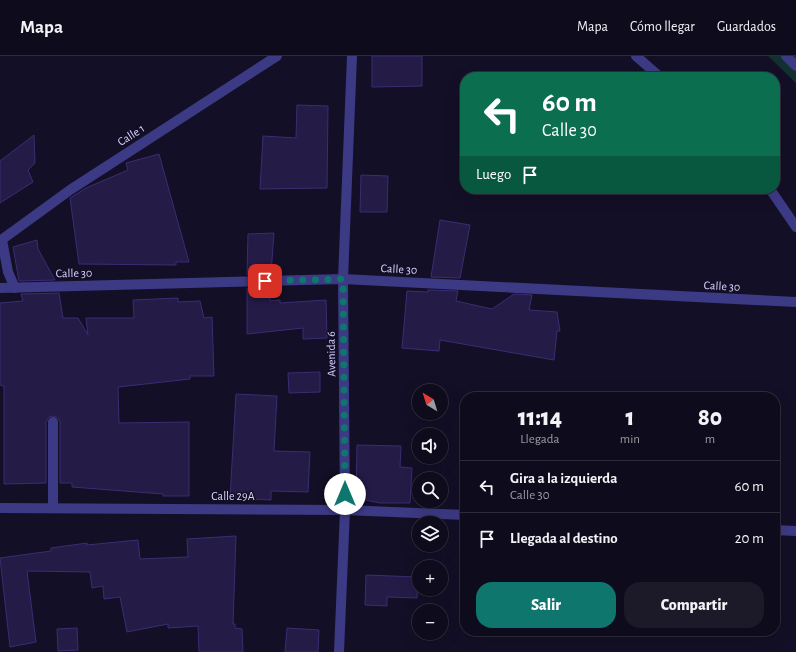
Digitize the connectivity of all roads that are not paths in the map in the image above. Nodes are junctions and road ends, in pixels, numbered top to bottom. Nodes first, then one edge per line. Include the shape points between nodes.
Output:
1 (277, 56) edge
2 (352, 56) edge
3 (636, 56) edge
4 (786, 56) edge
5 (796, 66) edge
6 (654, 72) edge
7 (773, 194) edge
8 (796, 228) edge
9 (1, 240) edge
10 (343, 279) junction
11 (0, 288) edge
12 (15, 288) junction
13 (796, 302) edge
14 (53, 422) dead end
15 (0, 508) edge
16 (53, 508) junction
17 (345, 510) junction
18 (460, 515) edge
19 (780, 530) edge
20 (796, 531) edge
21 (339, 652) edge

1 - 9 street, Calle 1 via 70,190
2 - 10 street, Avenida 6
3 - 6 street
4 - 5 street
7 - 8 street
9 - 12 street, Calle 1 via 8,272
10 - 12 street, Calle 30
10 - 13 street, Calle 30
10 - 17 street, Avenida 6
11 - 12 street, Calle 30
14 - 16 street
15 - 16 street, Calle 29A
16 - 17 street, Calle 29A
17 - 18 street, Calle 29A
17 - 21 street, Avenida 6
19 - 20 street

